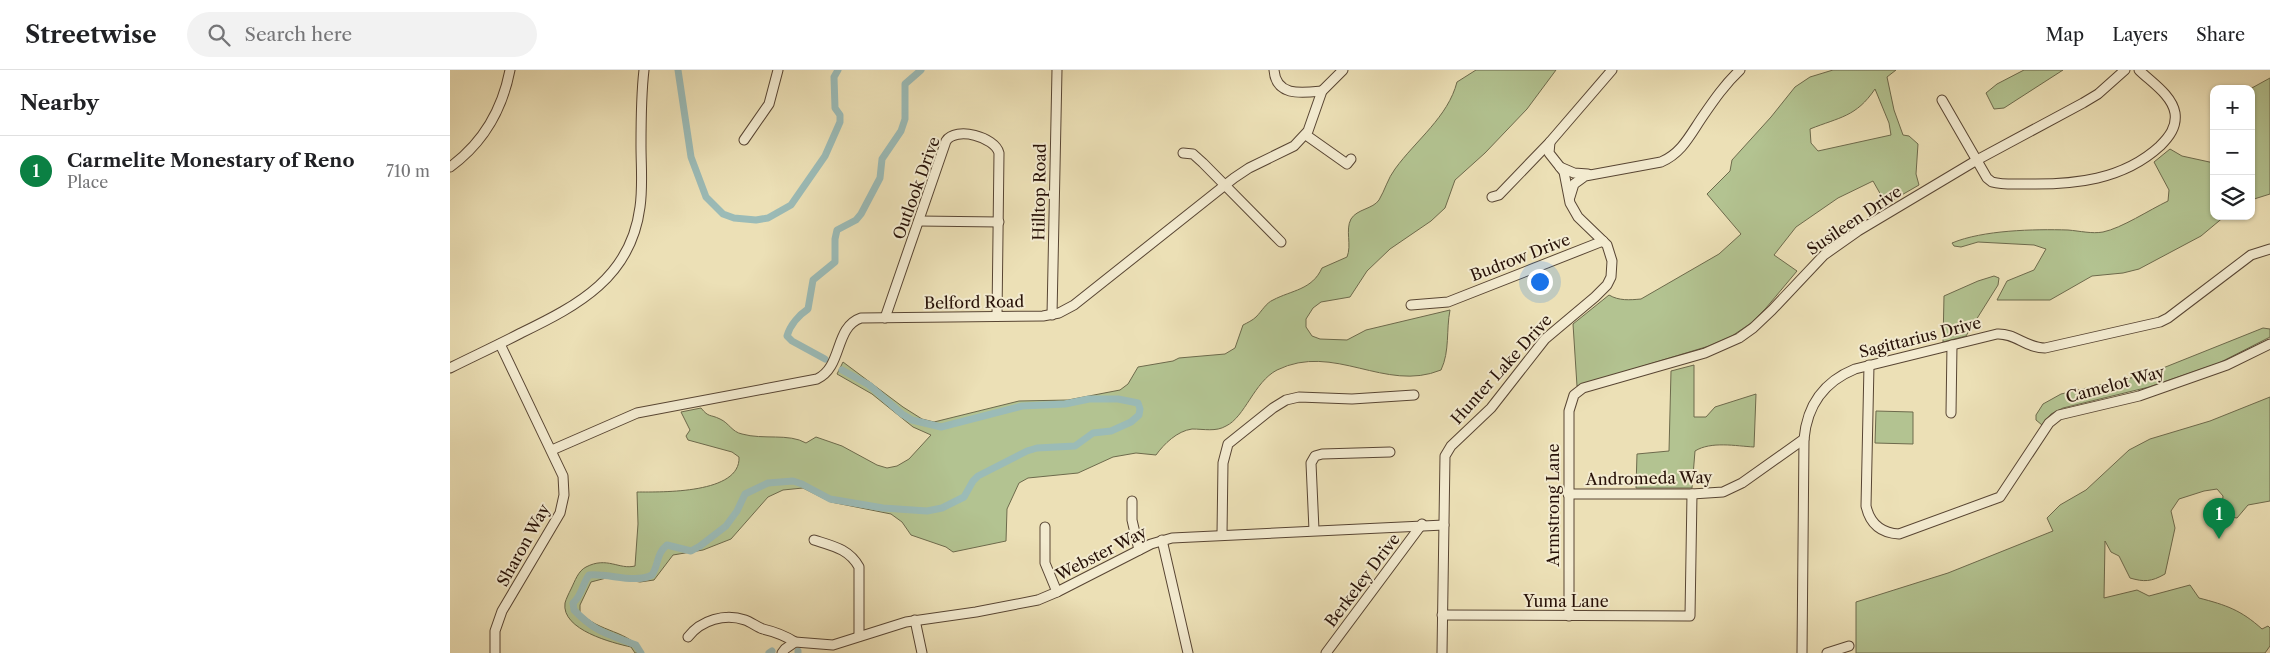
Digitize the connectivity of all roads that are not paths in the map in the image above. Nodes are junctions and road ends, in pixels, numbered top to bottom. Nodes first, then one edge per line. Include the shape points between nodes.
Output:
1 (510, 70) edge
2 (644, 70) edge
3 (778, 70) edge
4 (1057, 70) edge
5 (1274, 70) edge
6 (1343, 70) edge
7 (1612, 70) edge
8 (1740, 70) edge
9 (2125, 70) edge
10 (2139, 70) edge
11 (1322, 91) junction
12 (1942, 100) dead end
13 (1306, 134) junction
14 (744, 140) dead end
15 (1550, 142) junction
16 (1183, 153) dead end
17 (1350, 159) dead end
18 (1977, 160) junction
19 (1559, 166) junction
20 (450, 167) edge
21 (1596, 173) junction
22 (1225, 185) junction
23 (1492, 198) dead end
24 (1570, 202) junction
25 (919, 221) junction
26 (999, 222) junction
27 (1603, 241) junction
28 (1281, 242) dead end
29 (2270, 249) edge
30 (1411, 305) dead end
31 (1052, 315) junction
32 (997, 316) junction
33 (885, 318) junction
34 (500, 344) junction
35 (2270, 344) edge
36 (1952, 345) junction
37 (1869, 365) junction
38 (450, 368) edge
39 (1414, 395) dead end
40 (1574, 395) joint
41 (1951, 413) dead end
42 (1804, 439) junction
43 (552, 450) junction
44 (1390, 452) dead end
45 (1568, 494) junction
46 (1692, 494) junction
47 (1132, 501) dead end
48 (1422, 524) junction
49 (1444, 525) junction
50 (1045, 528) dead end
51 (1314, 530) junction
52 (1222, 534) junction
53 (814, 540) dead end
54 (1162, 540) junction
55 (1139, 550) junction
56 (1057, 592) junction
57 (1442, 615) junction
58 (1569, 616) junction
59 (915, 620) junction
60 (860, 636) junction
61 (688, 637) dead end
62 (795, 642) junction
63 (1849, 646) dead end
64 (495, 653) edge
65 (782, 653) edge
66 (922, 653) edge
67 (1188, 653) edge
68 (1326, 653) edge
69 (1442, 653) edge
70 (1802, 653) edge
71 (1827, 653) edge

1 - 20 street via 493,121 480,140
2 - 34 street via 640,207 630,243 605,279 583,300
3 - 14 street via 769,104
4 - 31 street, Hilltop Road
5 - 11 street via 1279,85 1288,92
6 - 11 street
7 - 15 street
8 - 21 street via 1723,88 1684,145 1669,159
9 - 18 street, Susileen Drive via 2083,103
10 - 18 street via 2169,99 2176,119 2167,140 2130,167 2101,178 2068,184 1997,184 1987,178
11 - 13 street
12 - 18 street
13 - 17 street via 1347,164
13 - 22 street, Belford Road via 1294,146 1249,168
15 - 19 street, Hunter Lake Drive via 1549,154
15 - 23 street via 1500,195
16 - 22 street via 1197,158
18 - 40 street, Susileen Drive via 1877,218 1824,255 1772,310 1739,338 1705,353 1583,388
19 - 21 street via 1581,174
19 - 24 street, Hunter Lake Drive via 1566,179
21 - 24 street via 1574,184
22 - 28 street
22 - 31 street, Belford Road via 1074,305
24 - 27 street, Hunter Lake Drive via 1578,217
25 - 26 street
25 - 26 street, Outlook Drive via 946,141 960,133 990,141 998,149
25 - 33 street, Outlook Drive
26 - 32 street, Outlook Drive
27 - 30 street, Budrow Drive via 1448,302
27 - 49 street, Hunter Lake Drive via 1612,261 1607,285 1545,339 1490,408 1451,446 1444,462
29 - 36 street, Sagittarius Drive via 2251,255 2160,322 2044,348 2030,346 2003,334
31 - 32 street, Belford Road
32 - 33 street, Belford Road
33 - 43 street, Belford Road via 861,318 849,325 832,367 817,379 637,412
34 - 38 street
34 - 43 street, Sharon Way
35 - 37 street, Camelot Way via 2227,365 2139,396 2059,415 2049,423 2000,497 1899,534 1880,529 1871,520 1866,506
36 - 37 street, Sagittarius Drive
36 - 41 street
37 - 42 street, Sagittarius Drive via 1845,373 1820,394 1808,414
39 - 52 street via 1352,399 1299,397 1272,408 1228,444 1223,463
40 - 45 street, Armstrong Lane via 1568,411
42 - 46 street, Andromeda Way via 1733,488 1713,494
42 - 70 street, Sagittarius Drive
43 - 64 street, Sharon Way via 562,476 563,504 502,612 495,632
44 - 51 street via 1315,456 1311,463
45 - 46 street, Andromeda Way
45 - 58 street, Armstrong Lane
46 - 58 street, Yuma Lane via 1690,616
47 - 55 street via 1132,520
48 - 49 street, Webster Way
48 - 51 street, Webster Way
48 - 68 street, Berkeley Drive
49 - 57 street, Hunter Lake Drive
50 - 56 street via 1045,563
51 - 52 street, Webster Way
52 - 54 street, Webster Way
53 - 60 street via 845,550 859,567
54 - 55 street, Webster Way
54 - 67 street
55 - 56 street, Webster Way
56 - 59 street, Webster Way via 1038,600
57 - 58 street, Yuma Lane
57 - 69 street, Hunter Lake Drive
59 - 60 street, Webster Way
59 - 66 street
60 - 62 street, Webster Way via 832,645
61 - 62 street via 696,628 712,620 736,618 780,632
62 - 65 street
63 - 71 street

